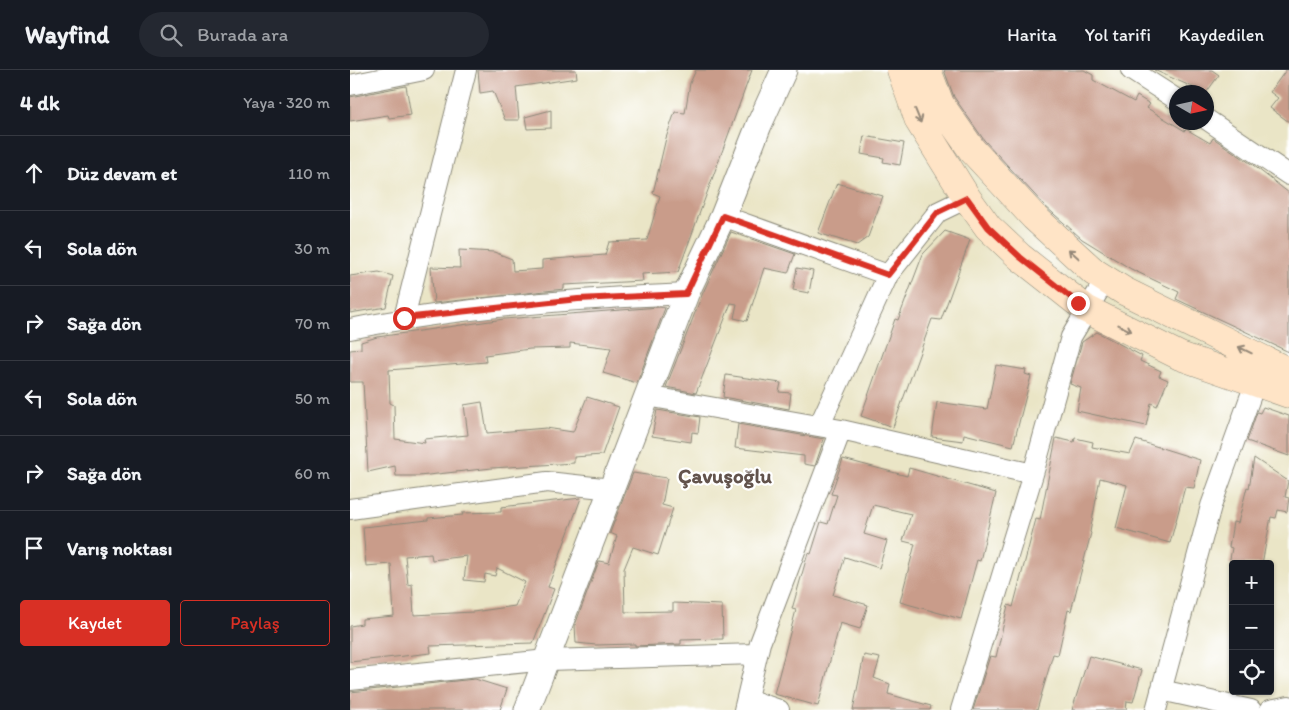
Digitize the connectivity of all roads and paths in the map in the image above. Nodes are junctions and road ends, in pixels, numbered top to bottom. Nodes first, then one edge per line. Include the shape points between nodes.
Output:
1 (424, 70) edge
2 (466, 70) edge
3 (784, 70) edge
4 (901, 70) edge
5 (927, 70) edge
6 (1136, 71) edge
7 (350, 85) edge
8 (1169, 94) edge
9 (1214, 123) edge
10 (1289, 175) edge
11 (967, 198) junction
12 (723, 216) junction
13 (888, 275) junction
14 (1106, 280) junction
15 (686, 294) junction
16 (1086, 309) junction
17 (404, 318) junction
18 (350, 329) edge
19 (1289, 372) edge
20 (1256, 381) junction
21 (1289, 394) edge
22 (647, 396) junction
23 (819, 426) junction
24 (841, 430) junction
25 (1033, 474) junction
26 (612, 489) junction
27 (350, 509) edge
28 (757, 654) junction
29 (547, 660) junction
30 (350, 680) edge
31 (1161, 690) junction
32 (746, 705) edge
33 (1289, 706) edge
34 (527, 710) edge
35 (779, 710) edge
36 (961, 710) edge
37 (1156, 710) edge
38 (1251, 710) edge
39 (1270, 710) edge

1 - 7 street
2 - 17 street
3 - 12 street
4 -> 11 main road via 920,121
14 -> 5 main road via 1034,217 972,150 940,104
6 - 8 street
9 - 10 street
11 - 13 street via 938,212
11 - 16 main road via 988,227 1020,257
12 - 13 street
12 - 15 street
13 - 23 street
14 - 16 street
19 -> 14 main road
15 - 17 street via 578,299
15 - 22 street
16 -> 20 main road via 1180,356
16 - 25 street via 1071,337
17 - 18 street
20 - 21 main road
20 - 31 street via 1211,506
22 - 23 street
22 - 26 street
23 - 24 street
24 - 25 street
24 - 28 street
25 - 36 street
26 - 27 street via 547,482
26 - 29 street
28 - 29 street
28 - 32 street
29 - 30 street
29 - 34 street
31 - 37 street
31 - 38 street
32 - 35 street
33 - 39 street

